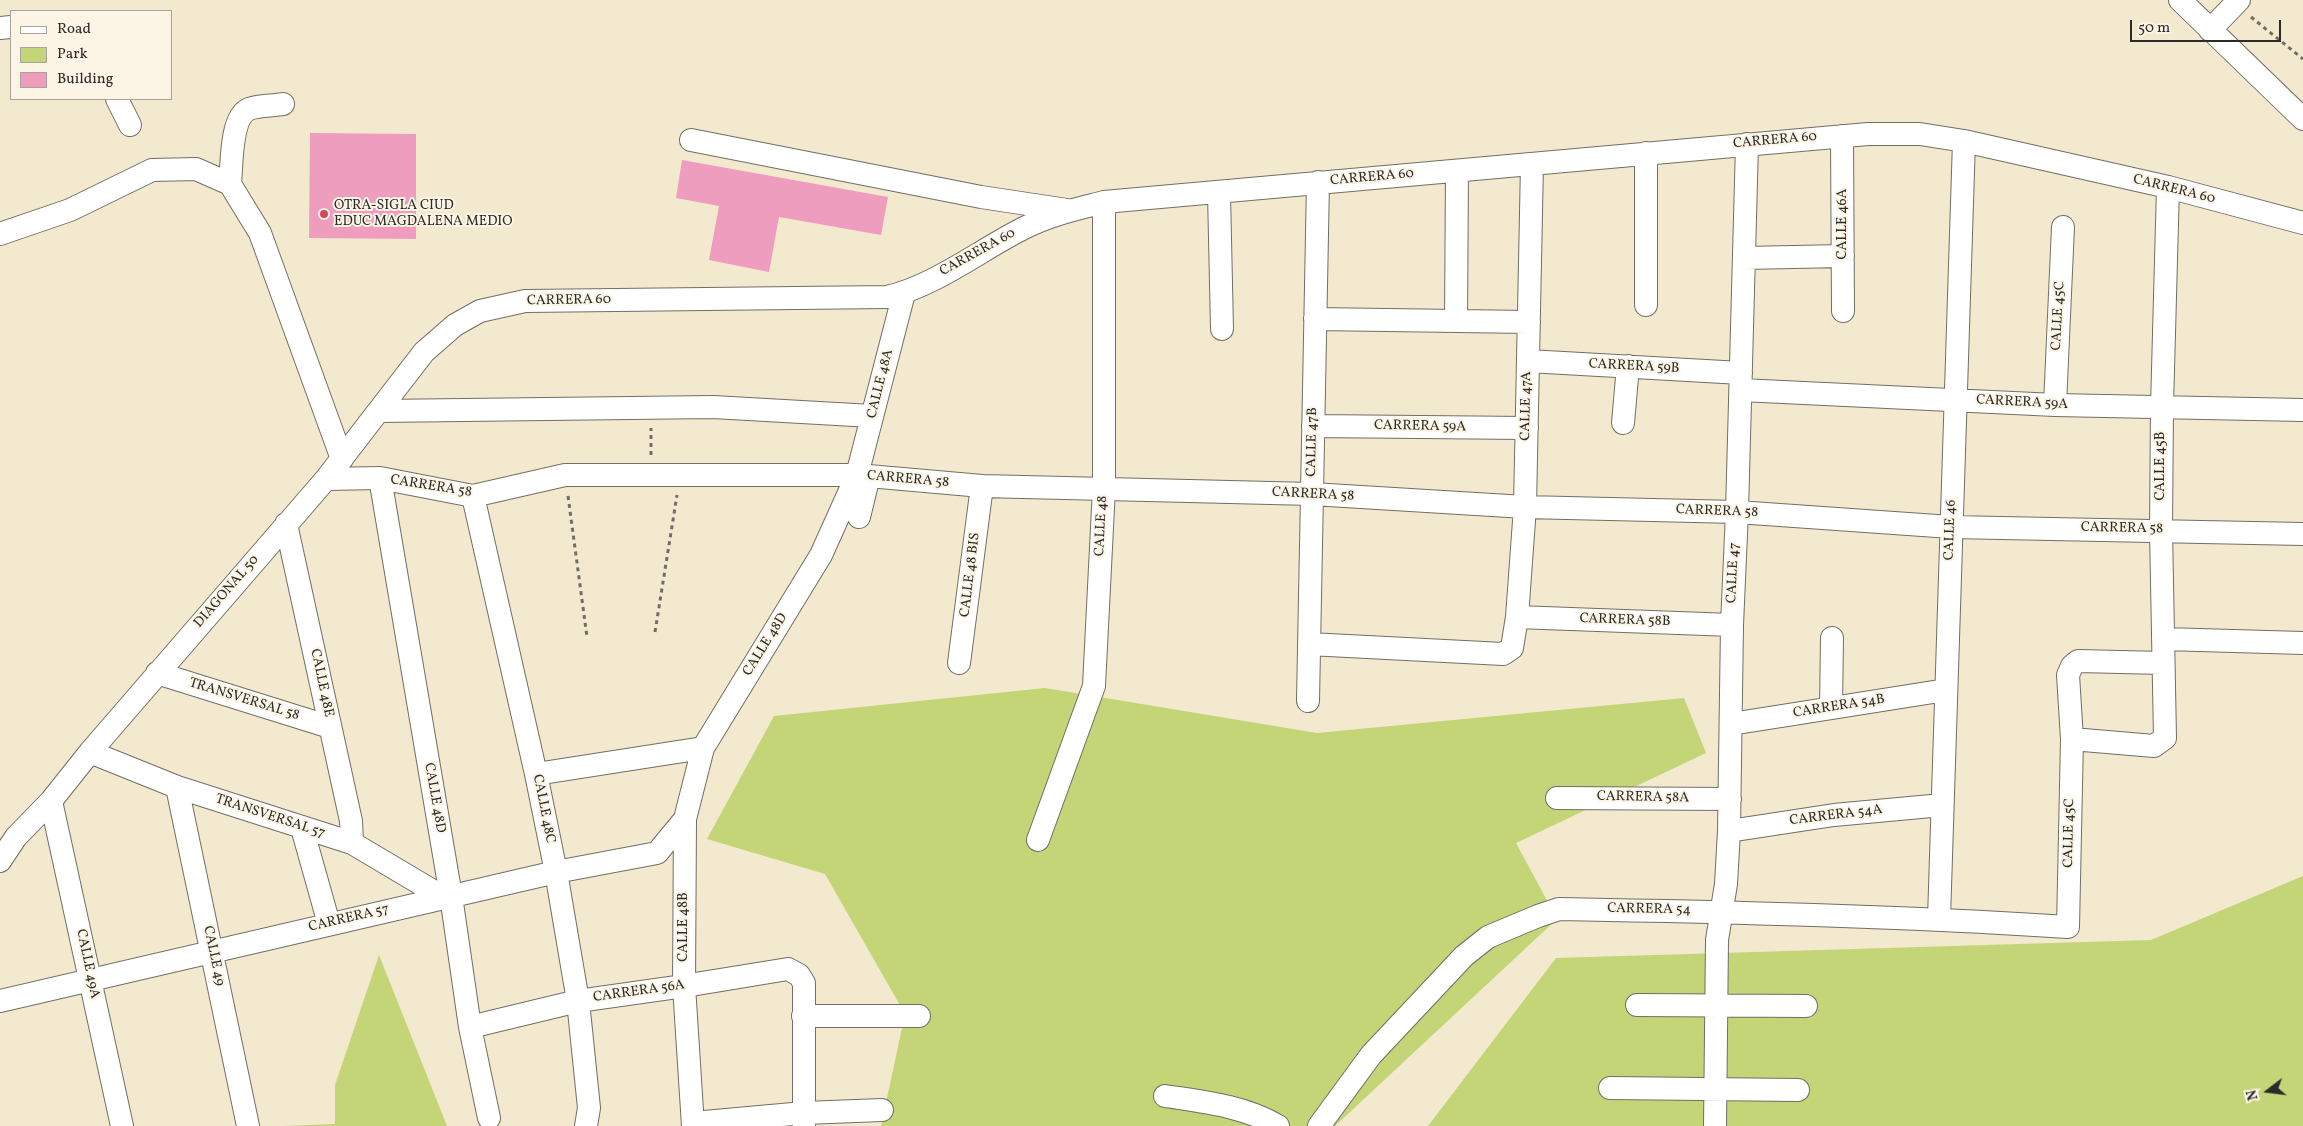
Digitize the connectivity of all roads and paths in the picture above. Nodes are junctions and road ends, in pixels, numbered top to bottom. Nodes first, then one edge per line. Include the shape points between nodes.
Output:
1 (2180, 0) edge
2 (2236, 1) edge
3 (2210, 30) junction
4 (2303, 59) edge
5 (118, 100) edge
6 (283, 104) dead end
7 (2303, 119) edge
8 (130, 125) dead end
9 (1842, 136) junction
10 (691, 140) dead end
11 (1964, 141) junction
12 (1747, 144) junction
13 (1646, 153) junction
14 (1532, 164) junction
15 (1457, 170) junction
16 (1318, 182) junction
17 (230, 184) junction
18 (2168, 187) junction
19 (1219, 193) junction
20 (1104, 202) junction
21 (1070, 211) junction
22 (2303, 223) edge
23 (2063, 227) dead end
24 (0, 234) edge
25 (1843, 256) junction
26 (1744, 258) junction
27 (904, 293) junction
28 (1646, 305) dead end
29 (1843, 312) dead end
30 (1315, 319) junction
31 (1456, 321) junction
32 (1529, 322) junction
33 (455, 325) joint
34 (1222, 329) dead end
35 (1528, 360) junction
36 (1628, 366) junction
37 (1741, 382) junction
38 (1957, 399) junction
39 (2055, 405) junction
40 (2162, 407) junction
41 (652, 408) junction
42 (2303, 410) edge
43 (380, 411) junction
44 (872, 416) junction
45 (1623, 423) dead end
46 (1313, 426) junction
47 (1527, 428) junction
48 (342, 459) junction
49 (565, 475) junction
50 (650, 475) junction
51 (680, 475) junction
52 (863, 476) junction
53 (380, 478) junction
54 (326, 479) junction
55 (982, 486) junction
56 (1104, 488) junction
57 (1312, 494) junction
58 (474, 496) junction
59 (1524, 507) junction
60 (1737, 512) junction
61 (859, 517) dead end
62 (286, 524) junction
63 (1951, 527) junction
64 (2161, 530) junction
65 (2303, 534) edge
66 (1517, 617) junction
67 (1732, 625) junction
68 (655, 632) dead end
69 (587, 637) dead end
70 (1832, 638) dead end
71 (2164, 639) junction
72 (2303, 643) edge
73 (1309, 644) junction
74 (959, 663) dead end
75 (2163, 663) junction
76 (158, 673) junction
77 (1946, 690) junction
78 (1308, 702) dead end
79 (1830, 708) junction
80 (1731, 724) junction
81 (330, 728) junction
82 (2072, 739) junction
83 (703, 748) junction
84 (90, 752) junction
85 (536, 774) junction
86 (177, 787) junction
87 (1557, 798) dead end
88 (1730, 799) junction
89 (51, 801) junction
90 (1942, 805) junction
91 (684, 819) junction
92 (302, 828) junction
93 (1729, 831) junction
94 (1038, 840) dead end
95 (352, 843) junction
96 (0, 861) edge
97 (556, 872) junction
98 (447, 897) junction
99 (1721, 912) junction
100 (1939, 918) junction
101 (329, 924) junction
102 (2068, 927) joint
103 (212, 952) junction
104 (90, 980) junction
105 (684, 986) junction
106 (0, 1001) edge
107 (578, 1001) junction
108 (1637, 1005) dead end
109 (1716, 1006) junction
110 (1806, 1006) dead end
111 (803, 1016) junction
112 (919, 1016) dead end
113 (470, 1027) junction
114 (1610, 1088) dead end
115 (1715, 1088) junction
116 (1798, 1090) dead end
117 (1165, 1096) dead end
118 (882, 1110) dead end
119 (489, 1118) dead end
120 (804, 1119) edge
121 (693, 1124) edge
122 (122, 1126) edge
123 (248, 1126) edge
124 (586, 1126) edge
125 (1278, 1126) edge
126 (1319, 1126) edge
127 (1715, 1126) edge

1 - 3 street
2 - 3 street
2 - 4 path
3 - 7 street
5 - 8 street
6 - 17 street via 249,108 240,115 235,127
9 - 11 street, CARRERA 60 via 1920,134
9 - 12 street, CARRERA 60
9 - 25 street, CALLE 46A
10 - 21 street via 981,197
11 - 18 street, CARRERA 60
11 - 38 street, CALLE 46
12 - 13 street, CARRERA 60
12 - 26 street, CALLE 47
13 - 14 street, CARRERA 60
13 - 28 street
14 - 15 street, CARRERA 60
14 - 32 street, CALLE 47A
15 - 16 street, CARRERA 60
15 - 31 street
16 - 19 street, CARRERA 60
16 - 30 street, CALLE 47B
17 - 24 street via 196,169 152,170 70,210
17 - 48 street via 260,233
18 - 22 street, CARRERA 60
18 - 40 street, CALLE 45B
19 - 20 street, CARRERA 60
19 - 34 street
20 - 21 street, CARRERA 60
20 - 56 street, CALLE 48
21 - 27 street, CARRERA 60 via 1026,227
23 - 39 street, CALLE 45C
25 - 26 street
25 - 29 street, CALLE 46A
26 - 37 street, CALLE 47
27 - 33 street, CARRERA 60 via 887,297 525,301 480,311
27 - 44 street, CALLE 48A
30 - 31 street
30 - 46 street, CALLE 47B
31 - 32 street
32 - 35 street, CALLE 47A
33 - 43 street, DIAGONAL 50 via 424,352
35 - 36 street, CARRERA 59B
35 - 47 street, CALLE 47A
36 - 37 street, CARRERA 59B
36 - 45 street
37 - 38 street, CARRERA 59A
37 - 60 street, CALLE 47
38 - 39 street, CARRERA 59A
38 - 63 street, CALLE 46
39 - 40 street, CARRERA 59A
40 - 42 street, CARRERA 59A
40 - 64 street, CALLE 45B
41 - 43 street
41 - 44 street via 713,407
41 - 50 path
43 - 48 street, DIAGONAL 50
44 - 52 street, CALLE 48A
46 - 47 street, CARRERA 59A
46 - 57 street, CALLE 47B
47 - 59 street, CALLE 47A
48 - 54 street, DIAGONAL 50
49 - 50 street, CARRERA 58
49 - 58 street, CARRERA 58
49 - 69 path
50 - 51 street, CARRERA 58
51 - 52 street, CARRERA 58
51 - 68 path
52 - 55 street, CARRERA 58
52 - 61 street
52 - 83 street, CALLE 48D via 821,555
53 - 54 street, CARRERA 58
53 - 58 street, CARRERA 58
53 - 98 street, CALLE 48D
54 - 62 street, DIAGONAL 50
55 - 56 street, CARRERA 58
55 - 74 street, CALLE 48 BIS
56 - 57 street, CARRERA 58
56 - 94 street, CALLE 48 via 1094,686
57 - 59 street, CARRERA 58
57 - 73 street, CALLE 47B
58 - 85 street, CALLE 48C
59 - 60 street, CARRERA 58
59 - 66 street, CALLE 47A
60 - 63 street, CARRERA 58
60 - 67 street, CALLE 47
62 - 76 street, DIAGONAL 50
62 - 81 street, CALLE 48E
63 - 64 street, CARRERA 58
63 - 77 street, CALLE 46
64 - 65 street, CARRERA 58
64 - 71 street, CALLE 45B
66 - 67 street, CARRERA 58B
66 - 73 street, CALLE 47A via 1512,648 1504,654
67 - 80 street, CALLE 47
70 - 79 street
71 - 72 street
71 - 75 street, CALLE 45B
73 - 78 street, CALLE 47B
75 - 82 street, CALLE 45C via 2078,661 2072,666 2068,675
75 - 82 street, CALLE 45B via 2165,738 2159,744
76 - 81 street, TRANSVERSAL 58
76 - 84 street, DIAGONAL 50
77 - 79 street, CARRERA 54B
77 - 90 street, CALLE 46
79 - 80 street, CARRERA 54B
80 - 88 street, CALLE 47
81 - 95 street, CALLE 48E via 351,822
82 - 102 street, CALLE 45C
83 - 85 street
83 - 91 street, CALLE 48D
84 - 86 street, TRANSVERSAL 57
84 - 89 street, DIAGONAL 50
85 - 97 street, CALLE 48C
86 - 92 street, TRANSVERSAL 57
86 - 103 street, CALLE 49
87 - 88 street, CARRERA 58A
88 - 93 street, CALLE 47
89 - 96 street, DIAGONAL 50 via 16,837
89 - 104 street, CALLE 49A
90 - 93 street, CARRERA 54A via 1834,815
90 - 100 street, CALLE 46
91 - 97 street, CARRERA 57 via 657,853
91 - 105 street, CALLE 48B
92 - 95 street, TRANSVERSAL 57
92 - 101 street
93 - 99 street, CALLE 47
95 - 98 street, TRANSVERSAL 57
97 - 98 street, CARRERA 57
97 - 107 street, CALLE 48C
98 - 101 street, CARRERA 57
98 - 113 street, CALLE 48D
99 - 100 street, CARRERA 54
99 - 109 street, CALLE 47 via 1717,940
99 - 126 street, CARRERA 54 via 1559,909 1488,938 1464,956 1371,1055
100 - 102 street, CARRERA 54
101 - 103 street, CARRERA 57
103 - 104 street, CARRERA 57
103 - 123 street, CALLE 49
104 - 106 street, CARRERA 57
104 - 122 street, CALLE 49A
105 - 107 street, CARRERA 56A
105 - 111 street, CARRERA 56A via 788,969 799,975 804,983
105 - 121 street, CALLE 48B
107 - 113 street, CARRERA 56A
107 - 124 street, CALLE 48C via 589,1108
108 - 109 street
109 - 110 street
109 - 115 street, CALLE 47
111 - 112 street
111 - 120 street
113 - 119 street, CALLE 48D
114 - 115 street
115 - 116 street
115 - 127 street, CALLE 47
117 - 125 street via 1220,1104 1264,1118
118 - 120 street
120 - 121 street

